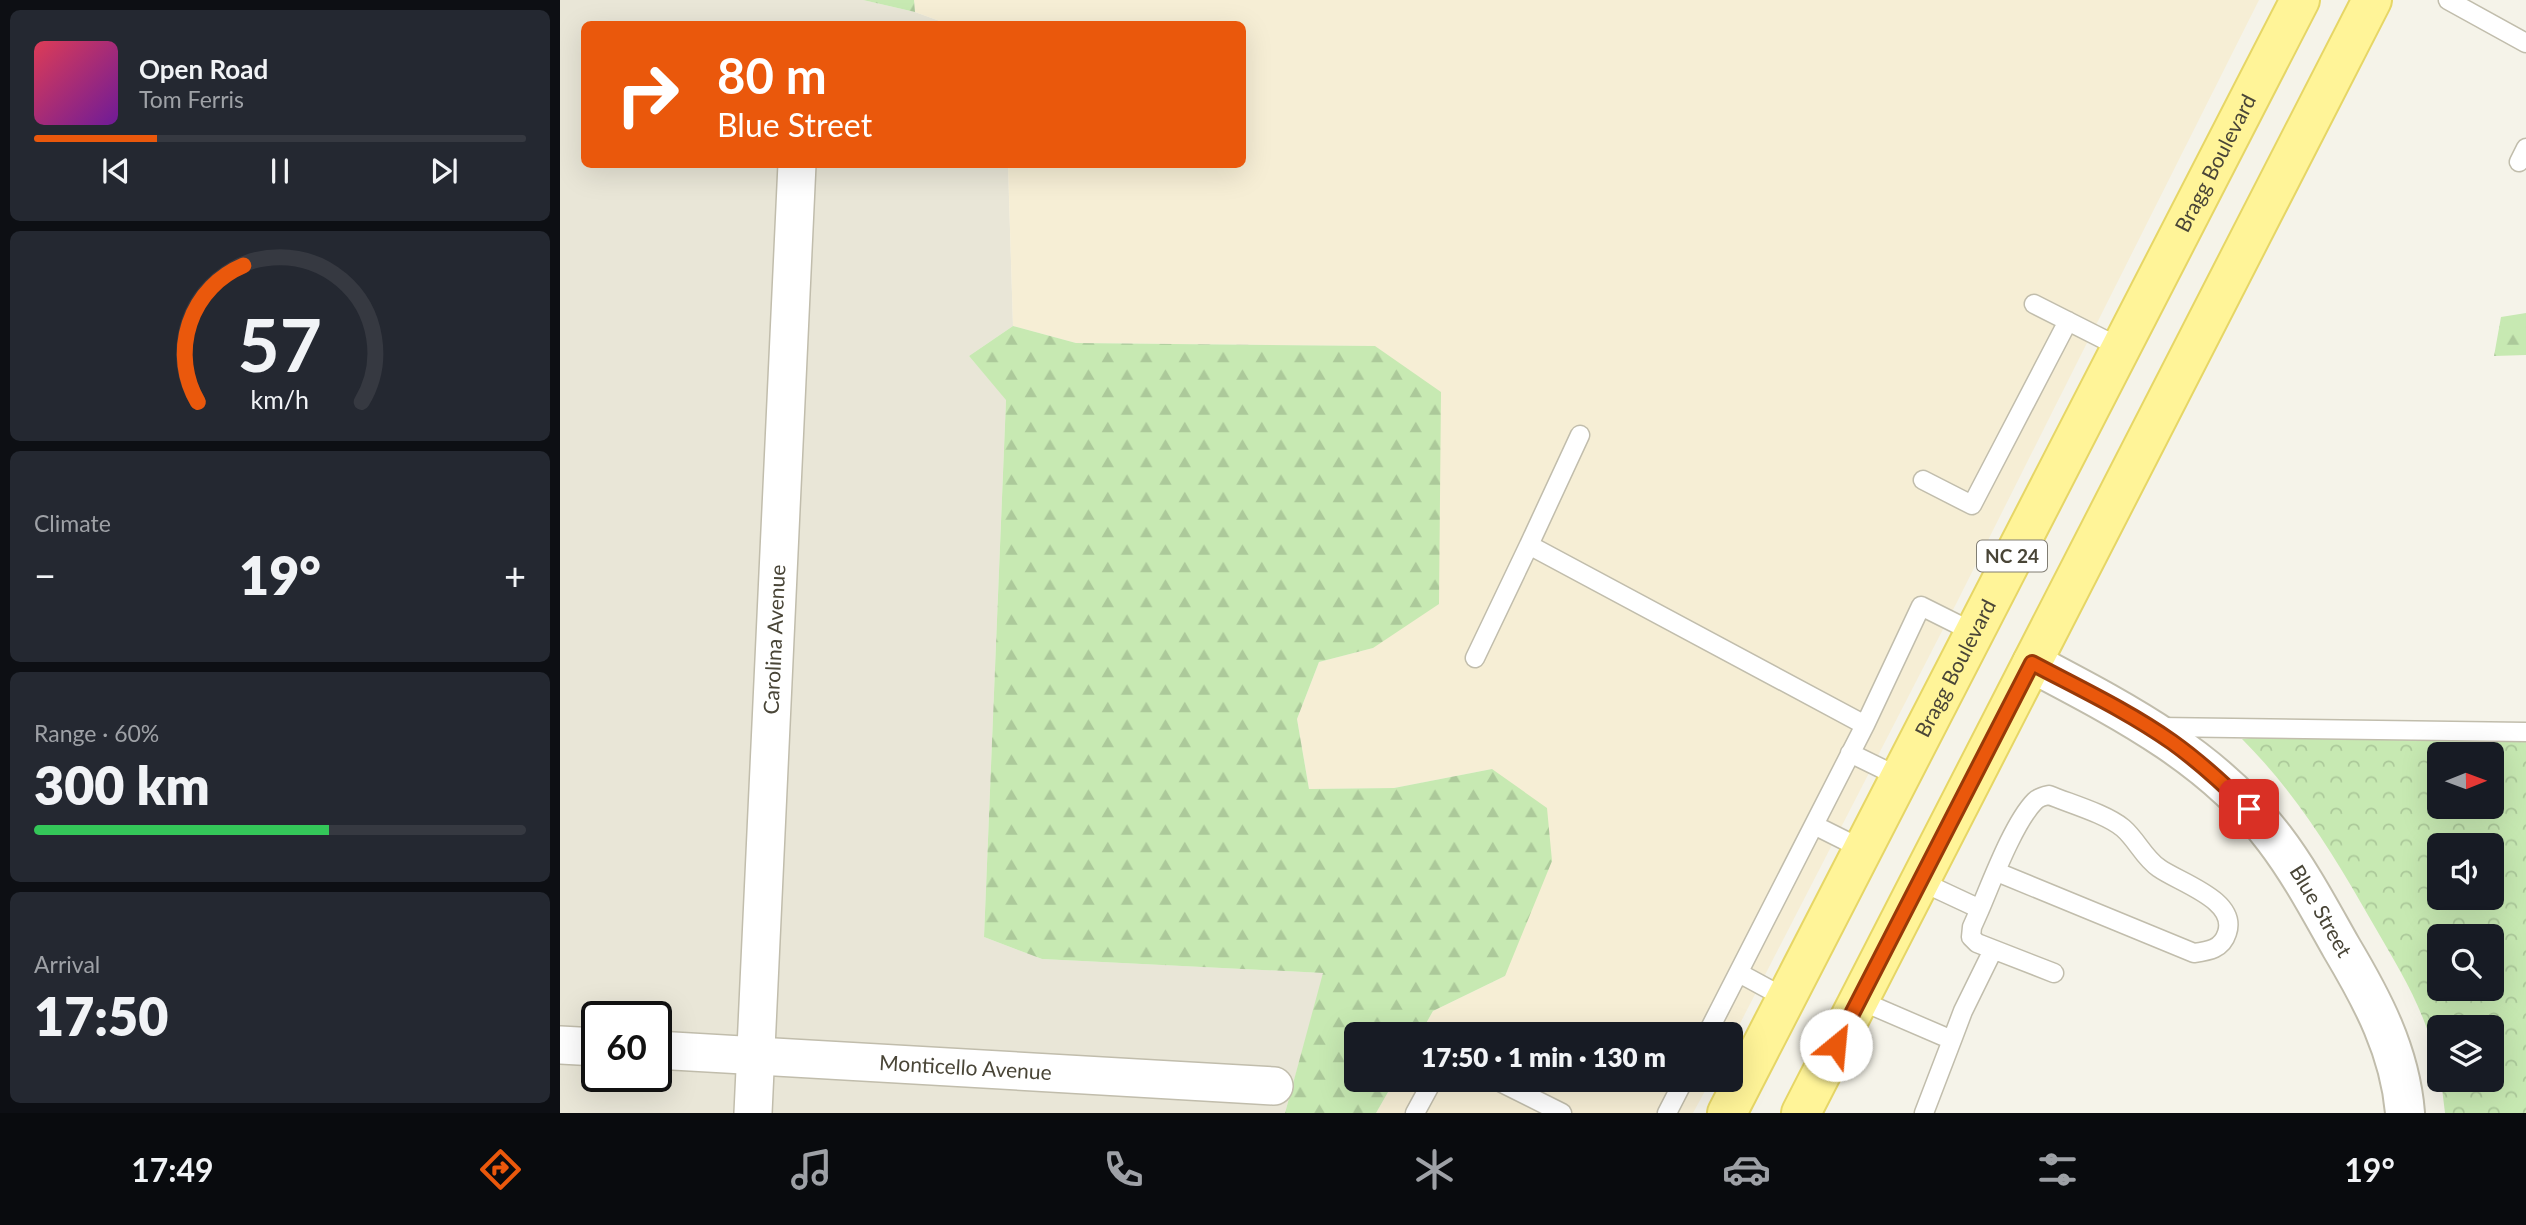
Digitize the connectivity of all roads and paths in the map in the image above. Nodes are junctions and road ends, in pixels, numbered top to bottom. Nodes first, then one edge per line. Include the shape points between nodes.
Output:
1 (2300, 0) edge
2 (2372, 0) edge
3 (2448, 0) edge
4 (2526, 43) edge
5 (797, 168) edge
6 (2034, 304) dead end
7 (2068, 321) junction
8 (2121, 348) junction
9 (1580, 435) dead end
10 (1923, 480) dead end
11 (1529, 545) junction
12 (1973, 632) junction
13 (1475, 658) dead end
14 (2032, 663) junction
15 (1865, 725) junction
16 (2150, 727) junction
17 (2526, 732) edge
18 (1850, 753) junction
19 (1899, 777) junction
20 (1814, 825) junction
21 (1862, 849) junction
22 (1997, 872) junction
23 (1920, 881) junction
24 (1980, 909) junction
25 (1993, 950) junction
26 (1739, 973) junction
27 (2054, 973) dead end
28 (1785, 998) junction
29 (1859, 1000) junction
30 (1713, 1022) edge
31 (1952, 1040) junction
32 (560, 1045) edge
33 (581, 1046) edge
34 (672, 1051) edge
35 (756, 1056) junction
36 (1743, 1066) edge
37 (1824, 1067) junction
38 (1274, 1086) dead end
39 (1426, 1092) edge
40 (1520, 1092) edge
41 (1678, 1092) edge
42 (1733, 1092) edge
43 (753, 1113) edge
44 (1415, 1113) edge
45 (1562, 1113) edge
46 (1667, 1113) edge
47 (1727, 1113) edge
48 (1801, 1113) edge
49 (1824, 1113) edge
50 (1924, 1113) edge
51 (2405, 1113) edge

1 - 8 main road, Bragg Boulevard / NC 24
2 - 14 main road, NC 24
3 - 4 lane
5 - 35 street, Carolina Avenue
6 - 7 lane
7 - 8 lane
7 - 10 lane via 1972,505
8 - 12 main road, Bragg Boulevard / NC 24
9 - 11 lane
11 - 13 lane
11 - 15 lane
12 - 15 lane via 1921,606
12 - 19 main road, Bragg Boulevard / NC 24
14 - 16 street, Blue Street
14 - 23 main road, NC 24
15 - 18 lane
16 - 17 lane
16 - 51 street, Blue Street via 2197,761 2249,809 2295,868 2383,1025 2395,1058
18 - 19 lane
18 - 20 lane
19 - 21 main road, Bragg Boulevard / NC 24
20 - 21 lane
20 - 26 lane
21 - 28 main road, Bragg Boulevard / NC 24
22 - 22 lane via 2023,816 2035,800 2049,795 2122,827 2155,866 2216,900 2227,914 2227,935 2220,946 2193,953
22 - 24 lane
23 - 24 lane
23 - 29 main road, NC 24
24 - 25 lane via 1971,937
25 - 27 lane
25 - 31 lane
26 - 28 lane
26 - 30 lane
28 - 36 main road, Bragg Boulevard / NC 24
29 - 31 lane
29 - 37 main road, NC 24
31 - 50 lane
32 - 33 street
34 - 35 street, Monticello Avenue
35 - 38 street, Monticello Avenue
35 - 43 street, Carolina Avenue
37 - 48 main road, NC 24
37 - 49 street
39 - 44 lane
40 - 45 lane
41 - 46 lane
42 - 47 main road, Bragg Boulevard / NC 24

